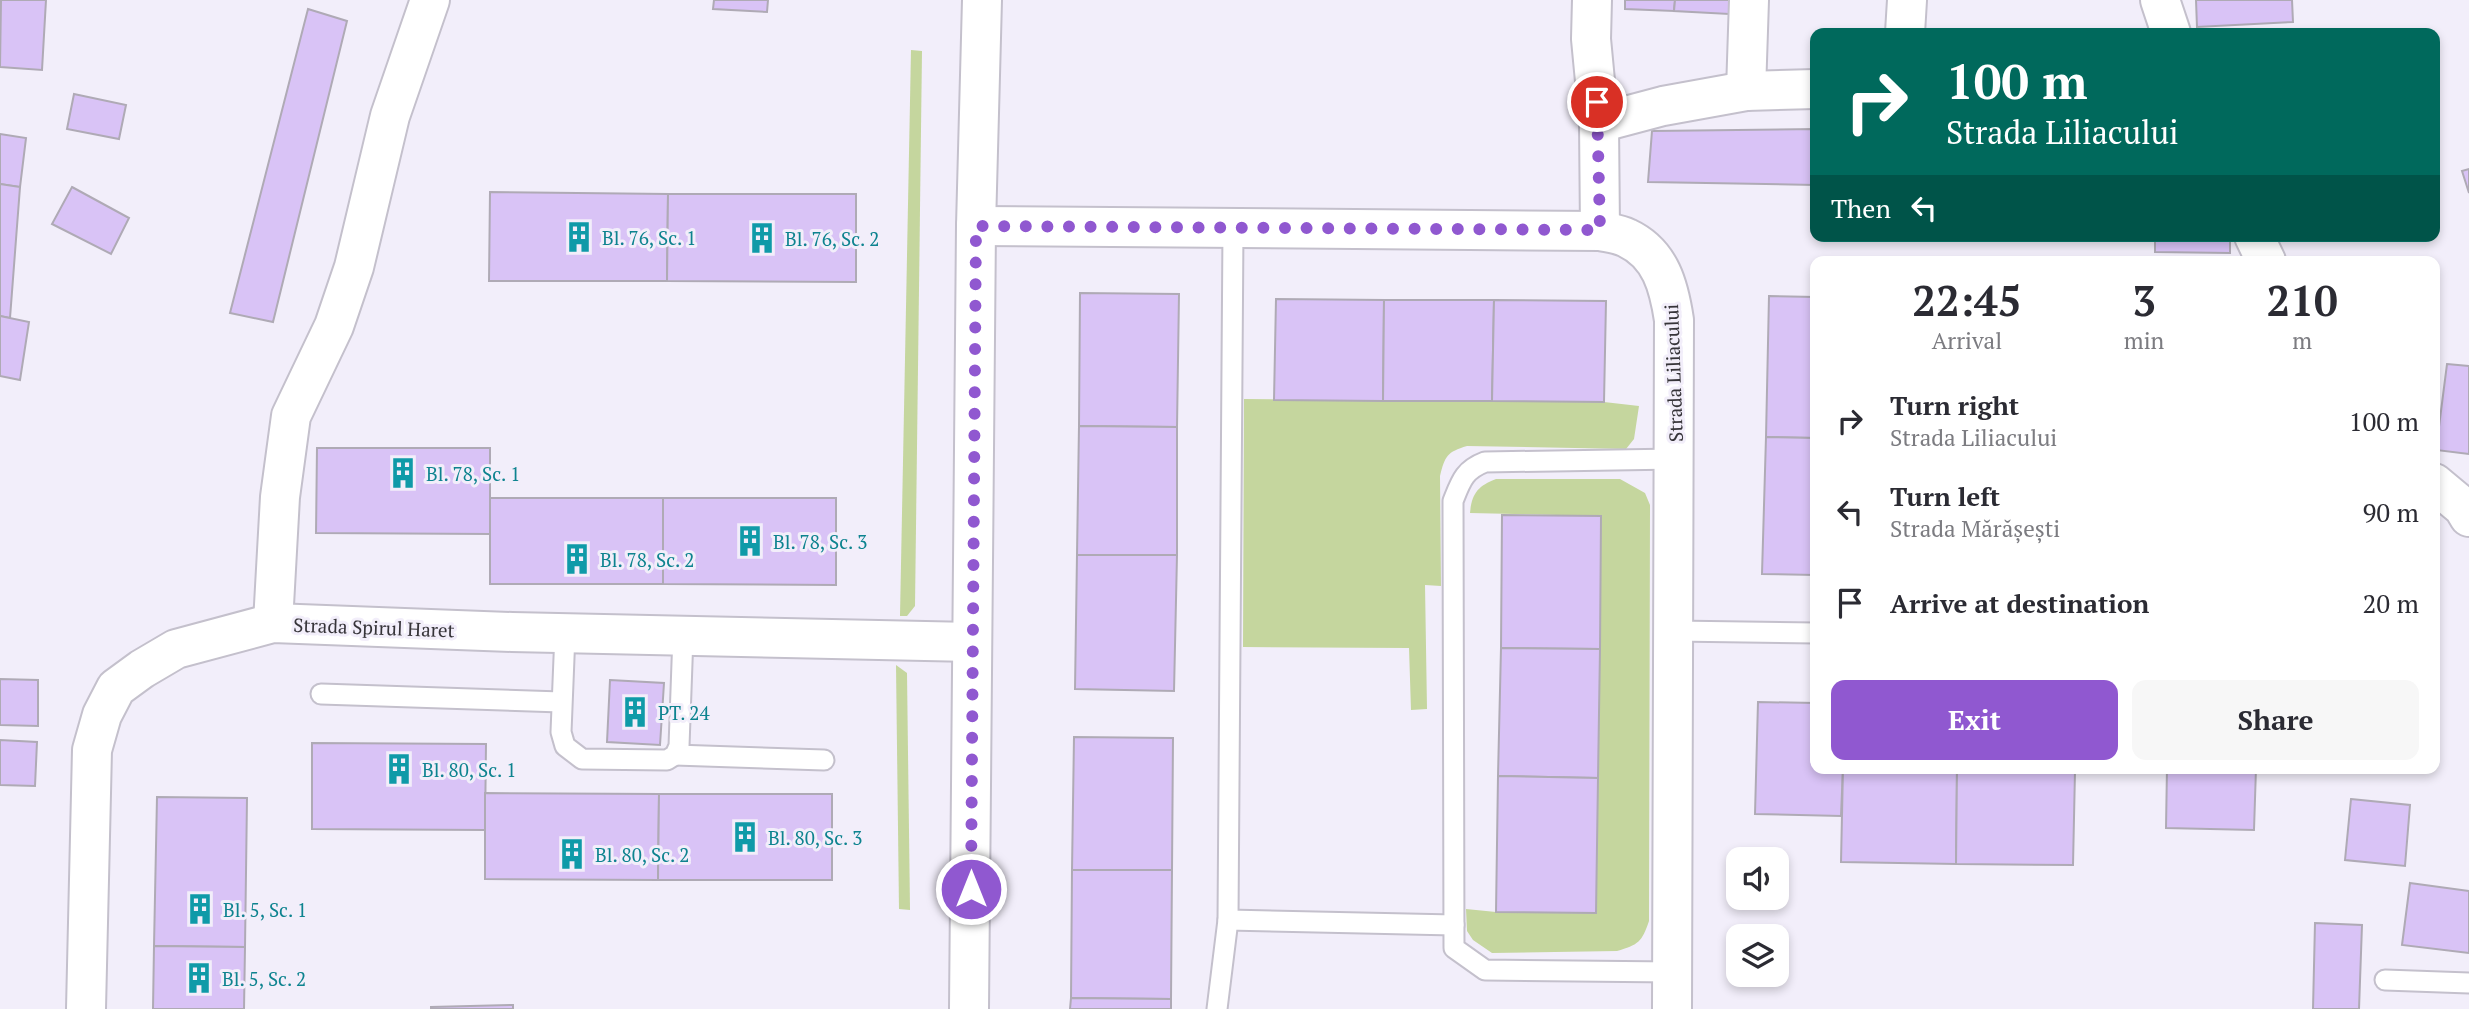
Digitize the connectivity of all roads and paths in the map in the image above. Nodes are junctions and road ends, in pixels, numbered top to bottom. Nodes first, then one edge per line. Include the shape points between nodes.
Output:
1 (430, 0) edge
2 (982, 0) edge
3 (1592, 0) edge
4 (1749, 0) edge
5 (1908, 0) edge
6 (2160, 0) edge
7 (1905, 28) edge
8 (2169, 28) edge
9 (1810, 89) edge
10 (1746, 91) junction
11 (1599, 123) junction
12 (976, 226) junction
13 (1233, 229) junction
14 (1614, 234) junction
15 (1675, 459) junction
16 (2440, 488) edge
17 (2469, 517) edge
18 (273, 623) junction
19 (1674, 631) junction
20 (565, 633) junction
21 (1810, 633) edge
22 (683, 635) junction
23 (972, 642) junction
24 (321, 694) dead end
25 (561, 702) junction
26 (675, 755) junction
27 (824, 760) dead end
28 (1228, 920) junction
29 (1454, 925) junction
30 (1673, 972) junction
31 (2385, 980) dead end
32 (2469, 983) edge
33 (86, 1009) edge
34 (969, 1009) edge
35 (1217, 1009) edge
36 (1672, 1009) edge

1 - 18 street via 390,116 354,267 338,314 291,416 280,497
2 - 12 street
3 - 11 street
4 - 10 street
5 - 7 street
6 - 8 street
9 - 10 street
10 - 11 street
11 - 14 street
12 - 13 street
12 - 23 street
13 - 14 street
13 - 28 lane
14 - 15 street, Strada Liliacului via 1652,256 1670,291
15 - 19 street, Strada Liliacului
15 - 29 lane via 1485,462 1470,468 1460,484 1453,502
16 - 17 street
18 - 20 street, Strada Spirul Haret
18 - 33 street, Strada Spirul Haret via 176,649 116,688 102,715 92,750 89,788
19 - 21 lane
19 - 30 street, Strada Liliacului
20 - 22 street, Strada Spirul Haret
20 - 25 lane
22 - 23 street, Strada Spirul Haret
22 - 26 lane via 680,746
23 - 34 street
24 - 25 lane
25 - 26 lane via 565,746 582,759 667,760
26 - 27 lane
28 - 29 lane
28 - 35 lane
29 - 30 lane via 1454,948 1485,970
30 - 36 street, Strada Liliacului
31 - 32 lane

